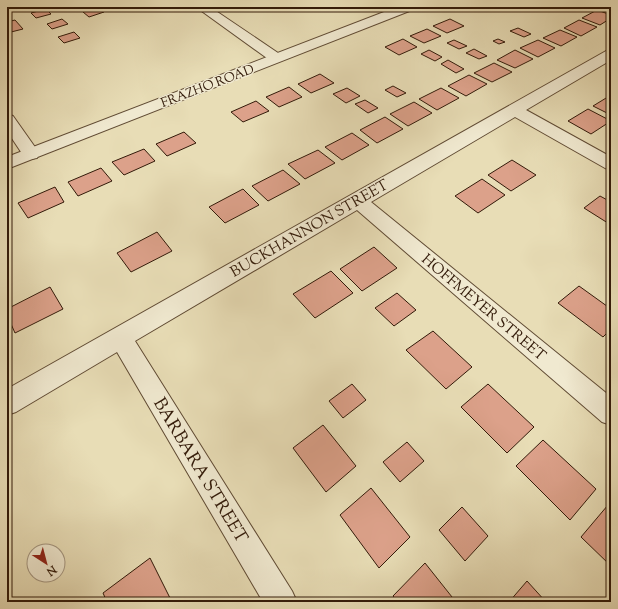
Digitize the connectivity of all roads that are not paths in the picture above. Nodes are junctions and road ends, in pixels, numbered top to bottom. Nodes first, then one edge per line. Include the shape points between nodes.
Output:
1 (202, 7) edge
2 (408, 7) edge
3 (611, 54) edge
4 (276, 58) junction
5 (514, 110) junction
6 (7, 119) edge
7 (31, 154) junction
8 (7, 163) edge
9 (611, 164) edge
10 (357, 200) junction
11 (121, 338) junction
12 (7, 403) edge
13 (611, 413) edge
14 (281, 602) edge

1 - 4 street
2 - 4 street, FRAZHO ROAD
3 - 5 street, BUCKHANNON STREET
4 - 7 street, FRAZHO ROAD
5 - 9 street
5 - 10 street, BUCKHANNON STREET
6 - 7 street
7 - 8 street, FRAZHO ROAD
10 - 11 street, BUCKHANNON STREET
10 - 13 street, HOFFMEYER STREET
11 - 12 street, BUCKHANNON STREET
11 - 14 street, BARBARA STREET

